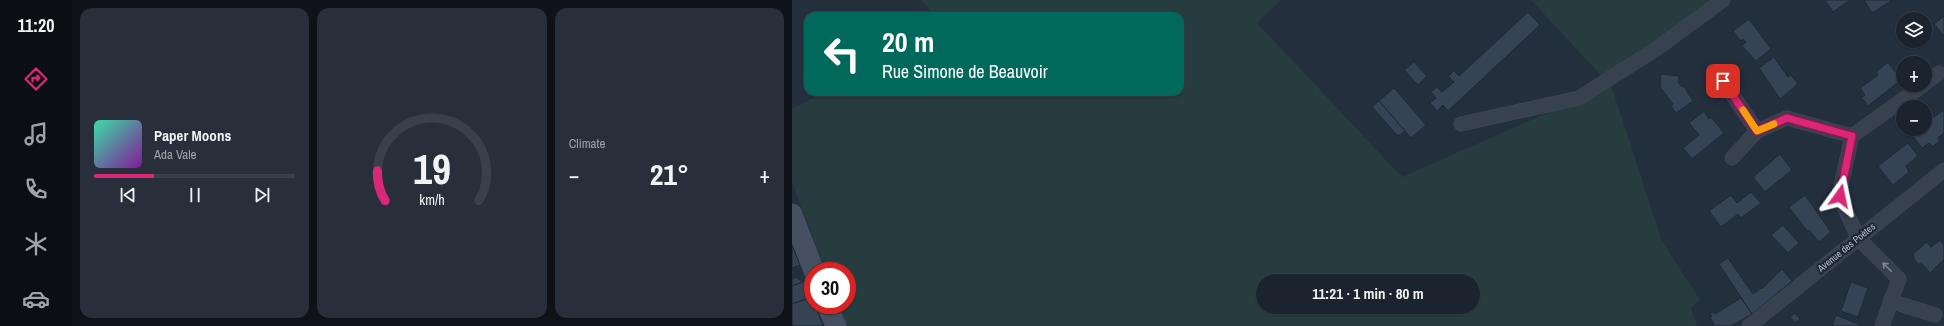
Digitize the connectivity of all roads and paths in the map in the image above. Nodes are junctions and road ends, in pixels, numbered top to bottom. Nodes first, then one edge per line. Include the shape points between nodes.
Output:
1 (1723, 0) edge
2 (1939, 73) dead end
3 (1932, 78) edge
4 (1723, 81) dead end
5 (1913, 92) edge
6 (1461, 124) dead end
7 (1757, 131) junction
8 (1852, 136) junction
9 (1732, 158) dead end
10 (1944, 170) edge
11 (792, 214) edge
12 (1858, 238) junction
13 (811, 262) edge
14 (1890, 302) junction
15 (831, 314) edge
16 (1936, 316) dead end
17 (836, 326) edge
18 (1749, 326) edge
19 (1882, 326) edge

1 - 6 street via 1659,46 1579,98
2 - 3 street
4 - 7 street
5 - 8 street
7 - 8 street via 1787,118
7 - 9 street
8 - 12 street via 1840,196
10 - 12 street, Avenue des Poètes
11 - 13 street
14 -> 12 street via 1899,279
12 - 18 street, Avenue des Poètes
14 - 16 street
14 - 19 street
15 - 17 street

